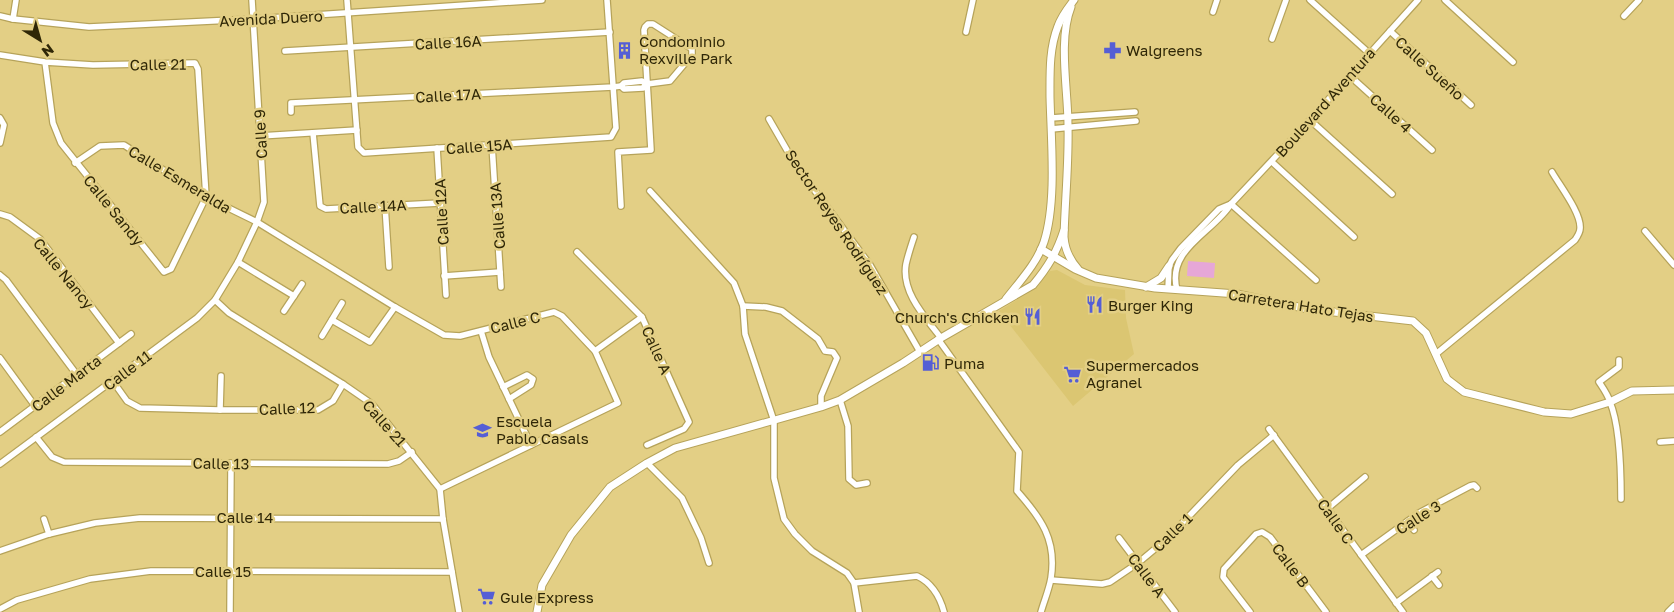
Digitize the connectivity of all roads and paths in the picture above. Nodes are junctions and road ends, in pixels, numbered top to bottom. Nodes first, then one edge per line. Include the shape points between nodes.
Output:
1 (16, 0) edge
2 (252, 0) edge
3 (348, 0) edge
4 (542, 0) edge
5 (607, 0) edge
6 (973, 0) edge
7 (1217, 0) edge
8 (1286, 0) edge
9 (1310, 0) edge
10 (1445, 0) edge
11 (1639, 0) edge
12 (1074, 1) edge
13 (1416, 1) edge
14 (502, 2) edge
15 (1213, 12) dead end
16 (348, 13) junction
17 (0, 16) edge
18 (1624, 16) dead end
19 (13, 19) junction
20 (253, 19) junction
21 (610, 32) junction
22 (966, 32) dead end
23 (1390, 32) junction
24 (1272, 39) dead end
25 (351, 47) junction
26 (285, 51) dead end
27 (1370, 54) junction
28 (0, 55) edge
29 (45, 62) junction
30 (1513, 62) dead end
31 (1350, 76) junction
32 (647, 84) junction
33 (613, 87) junction
34 (355, 100) junction
35 (1471, 105) dead end
36 (292, 112) dead end
37 (1135, 112) dead end
38 (1068, 116) junction
39 (0, 118) edge
40 (1051, 118) junction
41 (769, 119) dead end
42 (1310, 120) junction
43 (1136, 121) dead end
44 (1068, 128) junction
45 (1051, 129) junction
46 (357, 130) junction
47 (313, 133) junction
48 (260, 136) junction
49 (0, 143) edge
50 (492, 145) junction
51 (437, 148) junction
52 (1432, 150) dead end
53 (75, 162) junction
54 (1272, 162) junction
55 (1552, 172) dead end
56 (650, 190) dead end
57 (1392, 194) dead end
58 (206, 197) junction
59 (440, 203) junction
60 (1231, 204) junction
61 (385, 205) junction
62 (621, 206) dead end
63 (0, 214) edge
64 (257, 222) junction
65 (1064, 230) junction
66 (1645, 231) dead end
67 (914, 237) dead end
68 (1354, 237) dead end
69 (1041, 249) junction
70 (1185, 250) junction
71 (577, 252) dead end
72 (1053, 258) junction
73 (238, 262) junction
74 (1674, 265) edge
75 (1169, 266) junction
76 (389, 267) dead end
77 (500, 272) junction
78 (1082, 273) junction
79 (0, 275) edge
80 (444, 276) junction
81 (1316, 280) dead end
82 (302, 284) dead end
83 (501, 287) dead end
84 (1146, 287) junction
85 (1168, 289) junction
86 (1177, 290) junction
87 (446, 295) dead end
88 (294, 296) junction
89 (215, 300) junction
90 (1004, 301) junction
91 (342, 303) dead end
92 (743, 306) junction
93 (395, 307) junction
94 (284, 311) dead end
95 (642, 318) junction
96 (332, 320) junction
97 (481, 331) junction
98 (132, 334) dead end
99 (322, 336) dead end
100 (940, 338) junction
101 (119, 343) junction
102 (595, 351) junction
103 (920, 352) junction
104 (1436, 354) junction
105 (0, 358) edge
106 (1619, 360) dead end
107 (77, 375) junction
108 (220, 376) dead end
109 (112, 380) junction
110 (344, 384) junction
111 (503, 387) junction
112 (1674, 390) edge
113 (509, 399) junction
114 (840, 400) junction
115 (1610, 402) junction
116 (35, 406) junction
117 (821, 407) junction
118 (220, 410) junction
119 (774, 420) junction
120 (1269, 429) dead end
121 (0, 432) edge
122 (1274, 435) junction
123 (36, 437) junction
124 (1674, 441) edge
125 (1660, 442) dead end
126 (531, 445) junction
127 (647, 445) dead end
128 (412, 452) junction
129 (647, 463) junction
130 (0, 464) edge
131 (230, 464) junction
132 (1365, 477) dead end
133 (867, 483) dead end
134 (1477, 488) dead end
135 (440, 489) junction
136 (1621, 499) dead end
137 (1328, 508) junction
138 (230, 517) junction
139 (44, 519) dead end
140 (443, 519) junction
141 (1408, 521) junction
142 (1414, 530) dead end
143 (49, 534) junction
144 (1119, 538) dead end
145 (0, 551) edge
146 (1361, 556) junction
147 (709, 563) dead end
148 (1138, 563) junction
149 (230, 571) junction
150 (452, 572) junction
151 (1050, 580) junction
152 (854, 583) junction
153 (1439, 585) dead end
154 (1396, 602) junction
155 (1674, 606) edge
156 (0, 609) edge
157 (230, 612) edge
158 (459, 612) edge
159 (537, 612) edge
160 (859, 612) edge
161 (944, 612) edge
162 (1040, 612) edge
163 (1175, 612) edge
164 (1250, 612) edge
165 (1326, 612) edge
166 (1403, 612) edge
167 (1668, 612) edge

1 - 19 street
2 - 20 street, Calle 9
3 - 16 street, Calle 15A
4 - 14 street, Avenida Duero
5 - 21 street, Calle 15A
6 - 22 street
7 - 15 street
8 - 24 street
9 - 27 street
10 - 30 street
11 - 18 street
12 - 38 street via 1065,23
12 - 40 street via 1058,26 1050,59
13 - 23 street, Boulevard Aventura
14 - 16 street, Avenida Duero
16 - 20 street, Avenida Duero
16 - 25 street, Calle 15A
17 - 19 street, Avenida Duero
19 - 20 street, Avenida Duero via 89,27
20 - 48 street, Calle 9
21 - 25 street, Calle 16A
21 - 33 street, Calle 15A
23 - 27 street, Boulevard Aventura
23 - 35 street, Calle Sueño
25 - 26 street, Calle 16A
25 - 34 street, Calle 15A
27 - 31 street, Boulevard Aventura
28 - 29 street
29 - 53 street, Calle Sandy via 53,123 61,143
29 - 58 street, Calle 21 via 93,65 195,63
31 - 42 street, Boulevard Aventura
31 - 52 street, Calle 4
32 - 32 street via 670,82 692,55 692,49 653,24 645,27
32 - 33 street, Calle 17A via 642,88
32 - 62 street via 651,150 618,152
33 - 34 street, Calle 17A
33 - 50 street, Calle 15A via 616,128 611,137
34 - 36 street, Calle 17A via 291,103
34 - 46 street, Calle 15A
37 - 38 street
38 - 40 street
38 - 44 street
39 - 49 street via 4,125
40 - 45 street
41 - 103 street, Sector Reyes Rodríguez via 795,164 870,265
42 - 54 street, Boulevard Aventura
42 - 57 street
43 - 44 street
44 - 45 street
44 - 65 street
45 - 69 street via 1050,212
46 - 47 street
46 - 51 street, Calle 15A via 358,147 364,153
47 - 48 street
47 - 61 street, Calle 14A via 320,206 326,209
48 - 64 street, Calle 9 via 264,202
50 - 51 street, Calle 15A
50 - 77 street, Calle 13A
51 - 59 street, Calle 12A
53 - 58 street, Calle Esmeralda via 100,146 124,145
53 - 58 street, Calle Sandy via 164,272 171,269
54 - 60 street, Boulevard Aventura
54 - 68 street
55 - 104 street via 1578,217 1580,229 1575,240
56 - 92 street via 734,283
58 - 64 street, Calle Esmeralda
59 - 61 street, Calle 14A
59 - 80 street, Calle 12A
60 - 70 street, Boulevard Aventura
60 - 70 street, Boulevard Aventura via 1219,209
60 - 81 street
61 - 76 street
63 - 101 street, Calle Nancy via 40,239
64 - 73 street, Calle 9
64 - 93 street, Calle C
65 - 72 street
65 - 78 street via 1065,248 1070,260
66 - 74 street
67 - 100 street via 906,265 906,283 917,306
69 - 72 street, Carretera Hato Tejas
69 - 90 street via 1027,273
70 - 75 street, Boulevard Aventura
70 - 86 street, Boulevard Aventura via 1174,272
71 - 95 street, Calle A
72 - 78 street, Carretera Hato Tejas
72 - 90 street via 1033,285
73 - 88 street
73 - 89 street, Calle 11
75 - 84 street via 1161,278
75 - 85 street
77 - 80 street
77 - 83 street, Calle 13A
78 - 84 street, Carretera Hato Tejas
79 - 107 street
80 - 87 street, Calle 12A
82 - 88 street
84 - 85 street, Carretera Hato Tejas
85 - 86 street, Carretera Hato Tejas
86 - 104 street, Carretera Hato Tejas via 1237,294 1308,309 1413,321 1426,333
88 - 94 street
89 - 109 street, Calle 11 via 197,318
89 - 110 street, Calle 21 via 229,313
90 - 100 street
91 - 96 street
92 - 117 street via 782,311 818,339 825,351 833,352 837,358 821,396
92 - 119 street via 745,334
93 - 96 street via 370,342
93 - 97 street, Calle C via 444,335 460,336
95 - 102 street
95 - 127 street, Calle A via 689,422 684,429
96 - 99 street
97 - 102 street, Calle C via 554,312 562,316
97 - 111 street
98 - 101 street, Calle Marta
100 - 103 street
100 - 151 street via 1019,452 1017,491 1037,513 1049,536
101 - 107 street, Calle Marta
102 - 126 street, Calle C via 618,402
103 - 114 street
104 - 115 street, Carretera Hato Tejas via 1448,379 1464,392 1544,412 1571,414
105 - 116 street
106 - 115 street via 1619,367 1599,382
107 - 116 street, Calle Marta
108 - 118 street
109 - 118 street, Calle 12 via 127,401 140,408
109 - 123 street, Calle 11
110 - 118 street, Calle 12 via 332,401 318,410
110 - 128 street, Calle 21 via 372,404
111 - 113 street
111 - 113 street via 527,375 533,379 531,385
112 - 115 street, Carretera Hato Tejas via 1632,391
113 - 126 street
114 - 117 street
114 - 133 street via 848,426 849,479 856,485
115 - 136 street via 1619,452
116 - 121 street, Calle Marta
117 - 119 street
119 - 129 street via 675,448
119 - 152 street via 774,478 784,519 812,551 848,573
120 - 122 street, Calle C
122 - 137 street, Calle C
122 - 148 street, Calle 1 via 1238,465 1168,538
123 - 130 street, Calle 11
123 - 131 street, Calle 13 via 52,456 64,462
124 - 125 street
126 - 135 street, Calle C
128 - 131 street, Calle 13 via 400,461 388,464
128 - 135 street, Calle 21
129 - 147 street via 682,498
129 - 159 street via 610,487 571,535 542,585
131 - 138 street
132 - 137 street
134 - 141 street, Calle 3 via 1470,486
135 - 140 street
137 - 146 street, Calle C
138 - 140 street, Calle 14
138 - 143 street, Calle 14 via 140,518 95,523
138 - 149 street
139 - 143 street
140 - 150 street
141 - 142 street
141 - 146 street, Calle 3
143 - 145 street, Calle 14
144 - 148 street, Calle A
146 - 154 street, Calle C
148 - 151 street, Calle 1 via 1102,584
148 - 163 street, Calle A
149 - 150 street, Calle 15
149 - 156 street, Calle 15 via 151,571 90,578 17,600
149 - 157 street
150 - 158 street
151 - 162 street
152 - 160 street
152 - 161 street via 917,576 932,585
153 - 154 street via 1435,574
154 - 166 street, Calle C
155 - 167 street
164 - 165 street, Calle B via 1224,577 1224,569 1256,534 1262,532 1270,537

